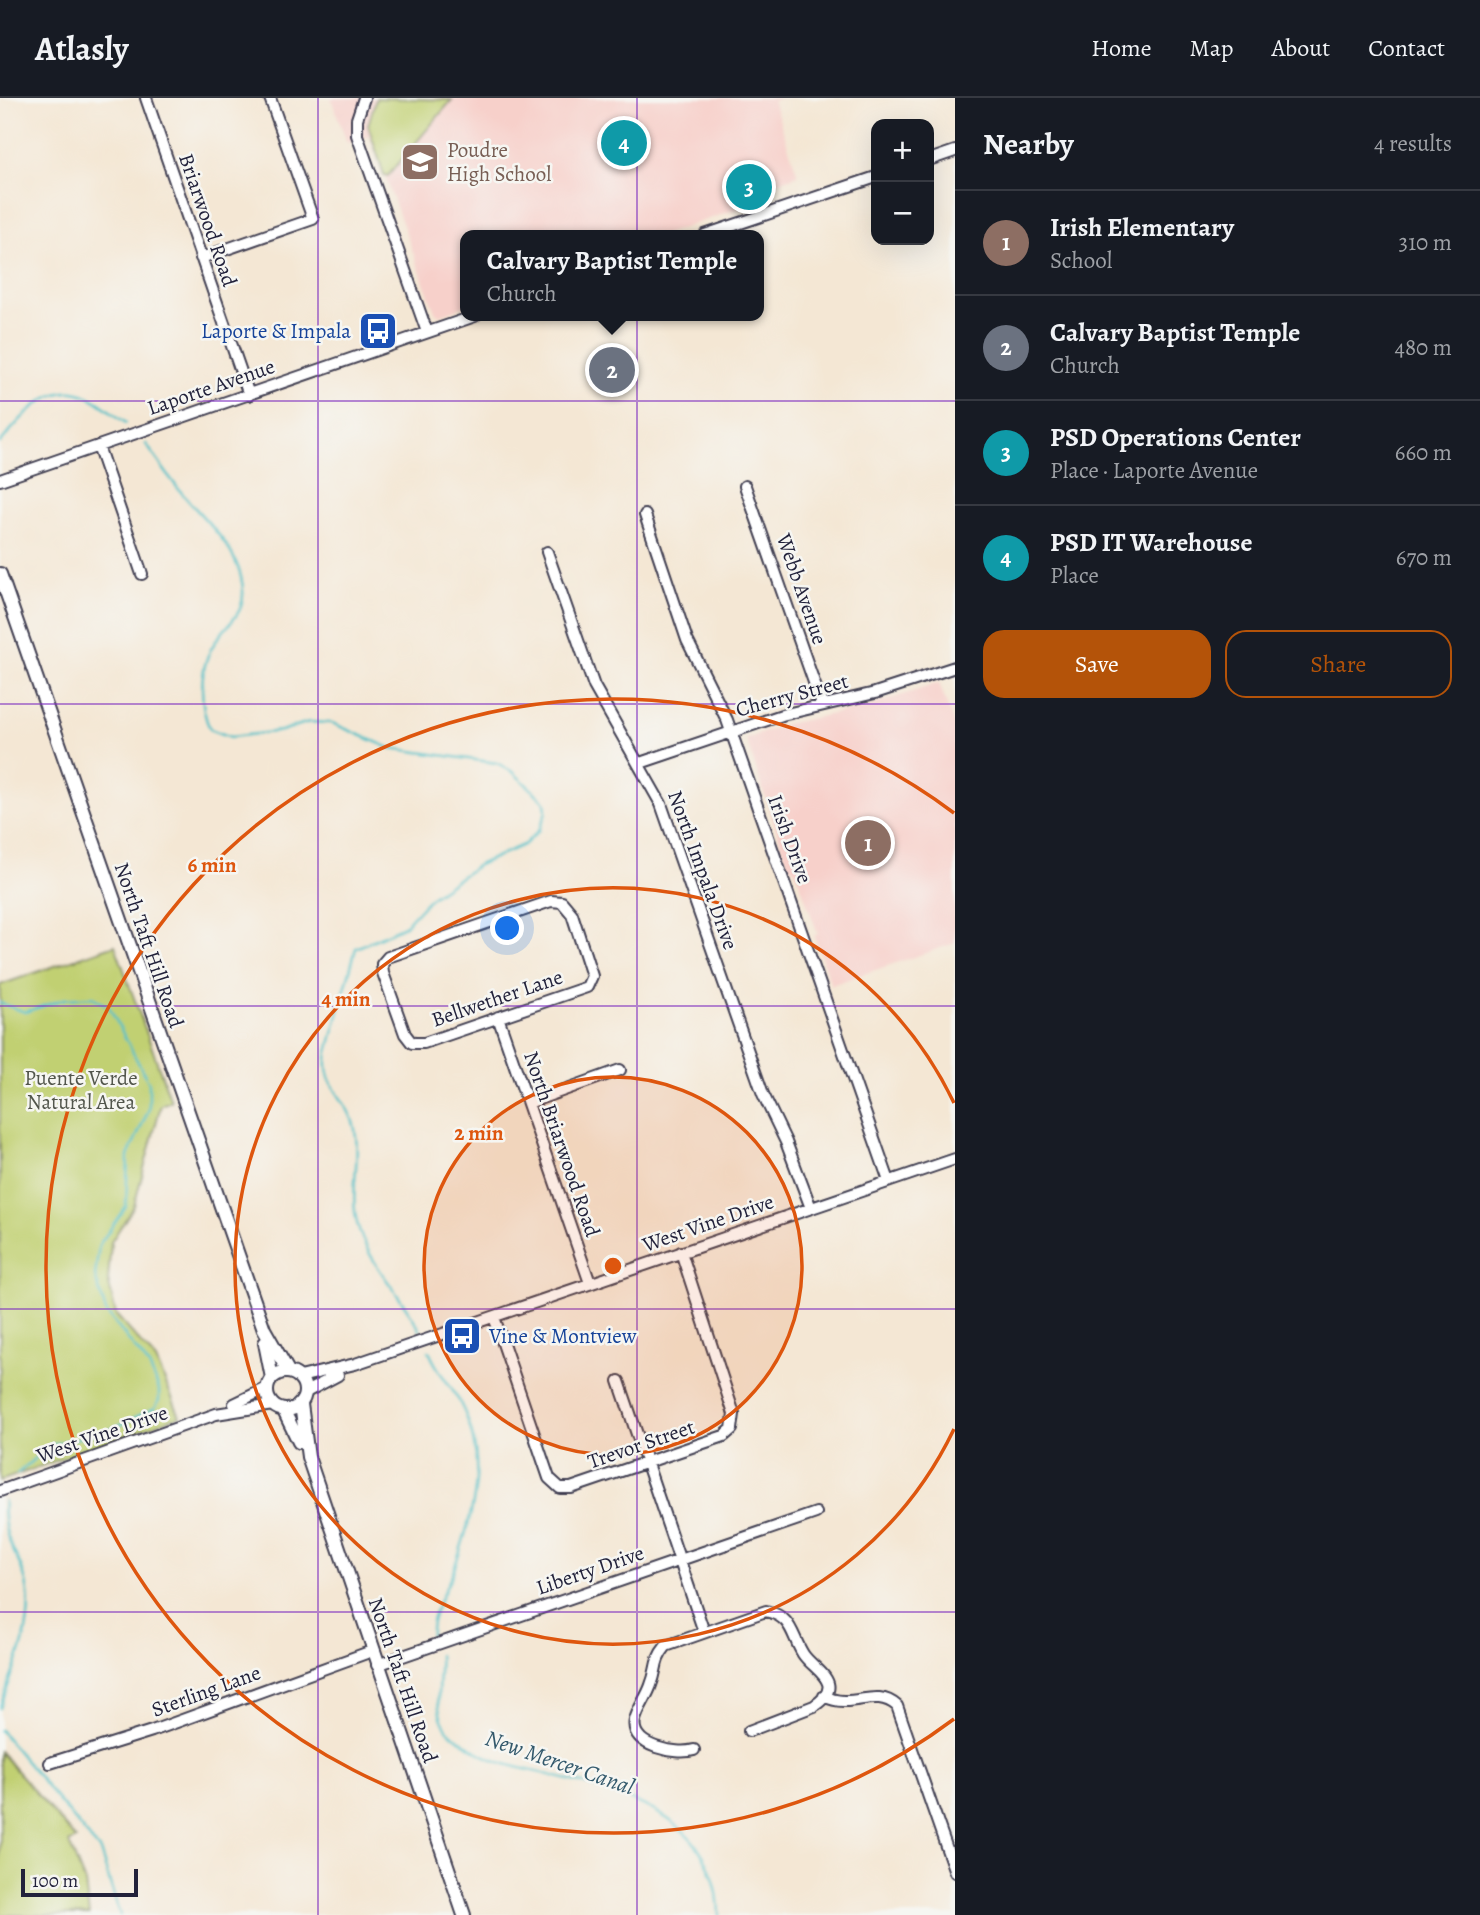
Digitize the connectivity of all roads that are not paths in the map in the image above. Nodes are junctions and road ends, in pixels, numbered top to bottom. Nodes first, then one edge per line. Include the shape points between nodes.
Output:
1 (146, 98) edge
2 (270, 98) edge
3 (364, 98) edge
4 (955, 151) edge
5 (934, 158) edge
6 (871, 179) edge
7 (720, 230) edge
8 (201, 258) junction
9 (460, 321) edge
10 (428, 332) junction
11 (248, 395) junction
12 (98, 446) junction
13 (0, 480) edge
14 (745, 486) dead end
15 (645, 515) dead end
16 (547, 552) dead end
17 (0, 574) edge
18 (142, 574) dead end
19 (955, 667) edge
20 (822, 705) junction
21 (731, 731) junction
22 (640, 763) junction
23 (498, 1017) junction
24 (620, 1070) dead end
25 (528, 1102) junction
26 (955, 1159) edge
27 (889, 1181) junction
28 (811, 1208) junction
29 (681, 1252) junction
30 (590, 1283) junction
31 (494, 1317) junction
32 (264, 1329) junction
33 (355, 1364) junction
34 (294, 1374) junction
35 (619, 1381) dead end
36 (269, 1383) junction
37 (303, 1398) junction
38 (279, 1408) junction
39 (216, 1414) junction
40 (308, 1457) junction
41 (647, 1462) junction
42 (0, 1490) edge
43 (816, 1513) dead end
44 (679, 1560) junction
45 (704, 1632) junction
46 (372, 1651) junction
47 (377, 1665) junction
48 (824, 1696) junction
49 (749, 1731) dead end
50 (694, 1750) dead end
51 (50, 1763) dead end
52 (955, 1872) edge
53 (464, 1915) edge

1 - 8 street, Briarwood Road
2 - 8 street via 313,219
3 - 10 street via 356,119 357,135
4 - 5 street
6 - 7 street
8 - 11 street, Briarwood Road
9 - 10 street, Laporte Avenue
10 - 11 street, Laporte Avenue
11 - 12 street, Laporte Avenue
12 - 13 street, Laporte Avenue
12 - 18 street
14 - 20 street, Webb Avenue
15 - 21 street, Irish Drive via 687,640
16 - 22 street, North Impala Drive via 594,686
17 - 32 main road, North Taft Hill Road
19 - 20 street, Cherry Street
20 - 21 street, Cherry Street
21 - 22 street, Cherry Street
21 - 27 street, Irish Drive
22 - 28 street, North Impala Drive via 661,804 763,1094
23 - 23 street, Bellwether Lane via 580,990 591,982 591,968 572,914 562,902 551,901 388,957 382,964 412,1043
23 - 25 street, North Briarwood Road
24 - 25 street
25 - 30 street, North Briarwood Road
26 - 27 street, West Vine Drive
27 - 28 street, West Vine Drive
28 - 29 street, West Vine Drive
29 - 30 street, West Vine Drive
29 - 41 street, Trevor Street via 734,1415 733,1426 724,1436
30 - 31 street, West Vine Drive
31 - 33 street, West Vine Drive
31 - 41 street, Trevor Street via 548,1478 557,1486 571,1488
32 - 34 main road, North Taft Hill Road
32 - 36 main road, North Taft Hill Road
33 - 34 street, West Vine Drive
33 - 37 street, West Vine Drive
34 - 36 main road, West Vine Drive
34 - 37 main road
35 - 41 street
36 - 38 main road
36 - 39 street, West Vine Drive
37 - 38 main road, West Vine Drive
37 - 40 main road, North Taft Hill Road
38 - 39 street, West Vine Drive
38 - 40 main road, North Taft Hill Road
39 - 42 street, West Vine Drive
40 - 46 main road, North Taft Hill Road
41 - 44 street
43 - 44 street, Liberty Drive
44 - 45 street
44 - 47 street, Liberty Drive
45 - 48 street via 757,1613 777,1614 792,1628 805,1657 823,1672
45 - 50 street via 666,1646 657,1657 653,1682 635,1727 640,1737 673,1753
46 - 47 main road, North Taft Hill Road
46 - 51 street, Sterling Lane
47 - 53 main road, North Taft Hill Road
48 - 49 street via 814,1706
48 - 52 street via 841,1703 871,1697 897,1706

